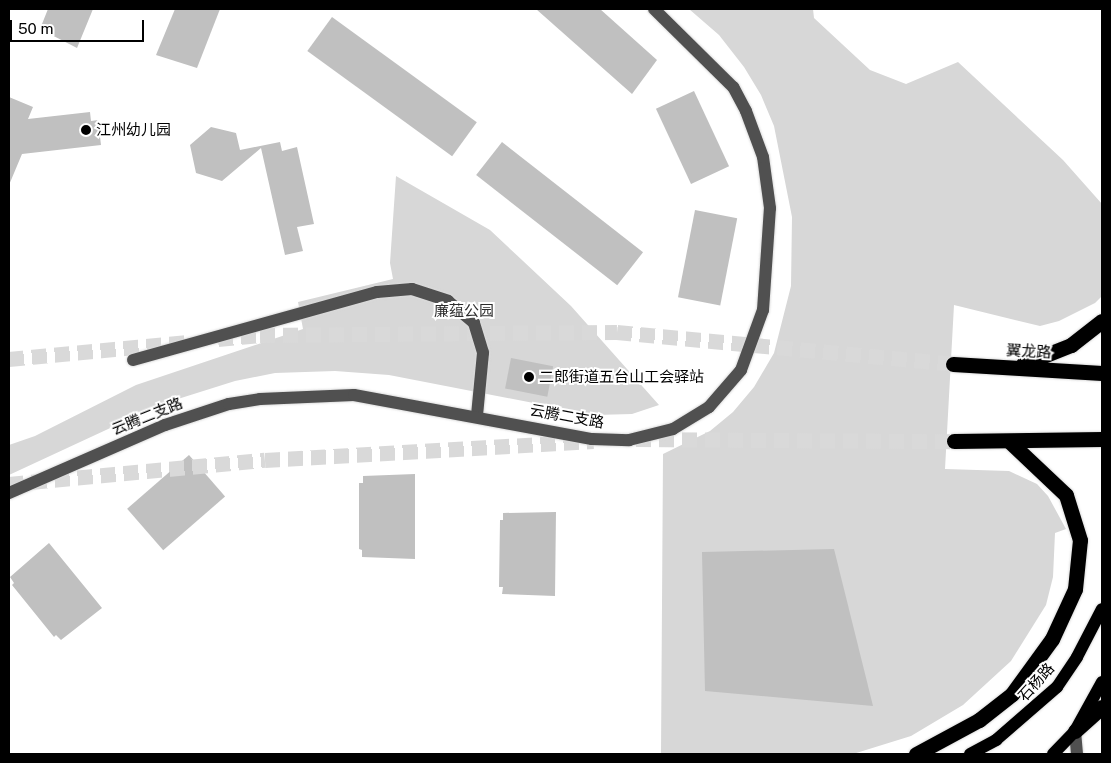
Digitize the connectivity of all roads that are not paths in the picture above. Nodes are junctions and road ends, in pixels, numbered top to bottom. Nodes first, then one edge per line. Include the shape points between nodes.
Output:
1 (654, 9) edge
2 (1100, 323) edge
3 (133, 360) dead end
4 (953, 364) tunnel mouth
5 (1012, 368) junction
6 (1102, 373) edge
7 (477, 415) junction
8 (1100, 438) edge
9 (954, 441) tunnel mouth
10 (1010, 442) junction
11 (9, 494) edge
12 (1102, 609) edge
13 (1102, 682) edge
14 (1102, 706) edge
15 (1075, 732) junction
16 (916, 754) edge
17 (970, 754) edge
18 (1053, 754) edge
19 (1076, 754) edge

1 - 7 street, 云腾二支路 via 733,87 746,110 763,157 770,208 768,264 763,310 741,370 709,407 673,429 628,440 592,439
2 - 5 highway via 1070,345
3 - 7 street via 377,292 412,289 448,301 474,323 483,353
4 - 5 highway, 翼龙路
5 - 6 highway, 翼龙路
7 - 11 street, 云腾二支路 via 354,395 260,399 229,404 166,425
8 - 10 highway
9 - 10 highway
10 - 16 highway via 1066,495 1080,540 1075,589 1052,639 1012,694 979,720
12 - 17 main road, 石杨路 via 1077,657 1057,686 996,740
13 - 15 main road
14 - 15 highway
15 - 18 main road
15 - 19 street

